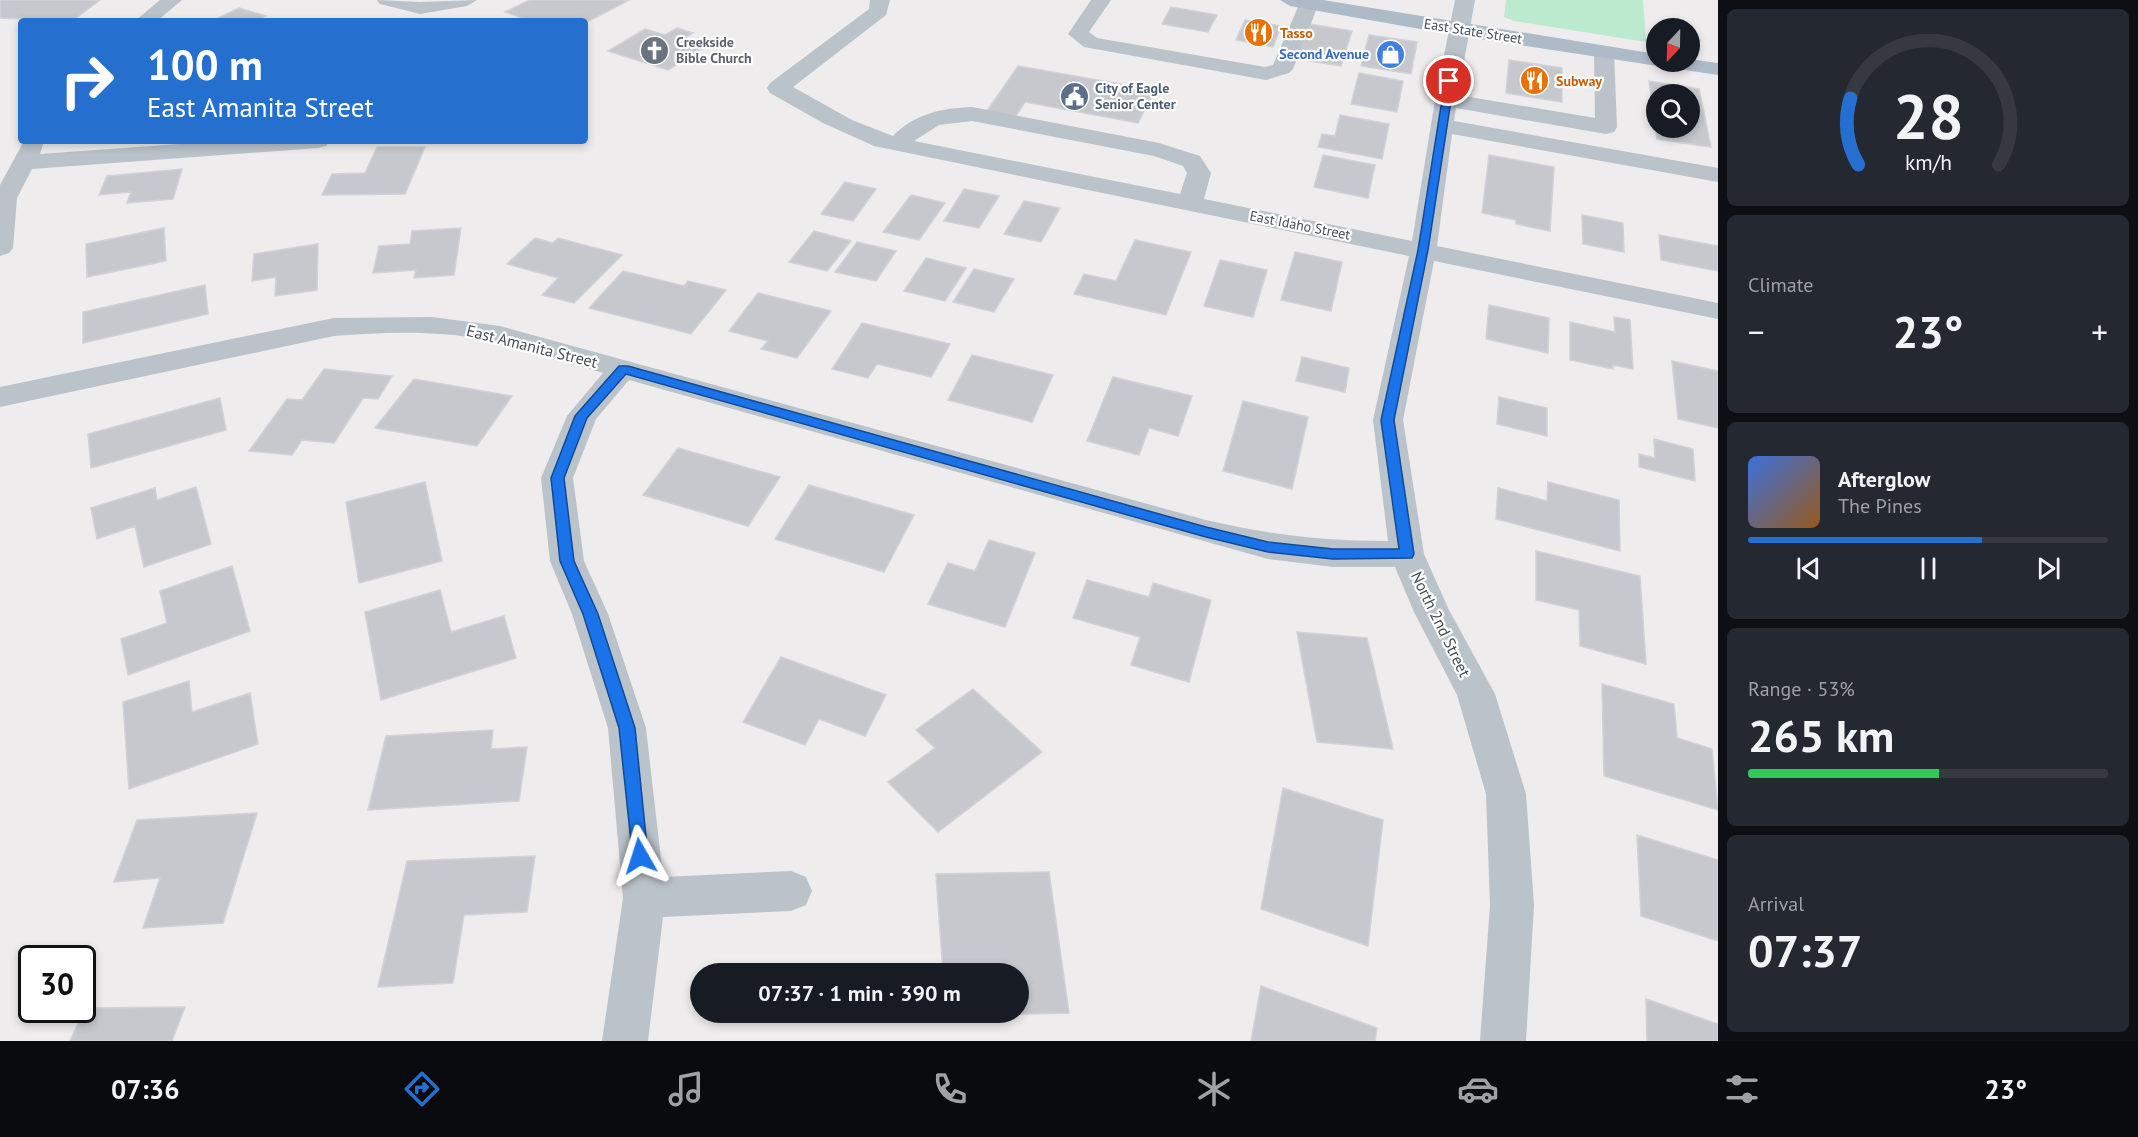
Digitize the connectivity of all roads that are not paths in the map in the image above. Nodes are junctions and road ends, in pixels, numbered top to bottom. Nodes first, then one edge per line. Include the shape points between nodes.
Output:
1 (172, 0) edge
2 (387, 0) edge
3 (466, 0) edge
4 (880, 0) edge
5 (1101, 0) edge
6 (1299, 2) edge
7 (1355, 6) edge
8 (1462, 15) edge
9 (149, 18) edge
10 (1604, 52) junction
11 (1646, 58) edge
12 (1700, 67) edge
13 (1718, 69) edge
14 (1445, 113) junction
15 (890, 142) junction
16 (232, 144) edge
17 (30, 151) edge
18 (1718, 175) edge
19 (3, 198) edge
20 (1190, 203) junction
21 (0, 248) edge
22 (1423, 250) junction
23 (1718, 311) edge
24 (623, 369) junction
25 (0, 397) edge
26 (1407, 554) junction
27 (791, 891) dead end
28 (644, 898) junction
29 (626, 1041) edge
30 (1503, 1041) edge

1 - 9 street
2 - 3 street via 420,8
4 - 15 street, East Idaho Street via 879,11 778,88 842,124
5 - 6 street via 1078,34 1091,43 1266,74 1282,69
6 - 7 main road, East State Street
7 - 8 main road, East State Street
8 - 10 main road, East State Street
8 - 14 street, North 2nd Street
10 - 11 main road, East State Street
10 - 14 street via 1606,128
12 - 13 main road
14 - 18 street
14 - 22 street, North 2nd Street
15 - 20 street, East Idaho Street
15 - 20 street via 928,120 947,114 972,114 1159,150 1192,161 1196,167 1199,173
16 - 17 street
17 - 19 street
19 - 21 street
20 - 22 street, East Idaho Street
22 - 23 street, East Idaho Street
22 - 26 street, North 2nd Street via 1388,420
24 - 25 street, East Amanita Street via 490,332 389,323 278,337
24 - 26 street, East Amanita Street via 1258,545 1333,554
24 - 28 street via 582,416 557,478 567,561 590,614 627,728
26 - 30 street, North 2nd Street via 1432,612 1476,694 1506,794 1512,905
27 - 28 street
28 - 29 street

